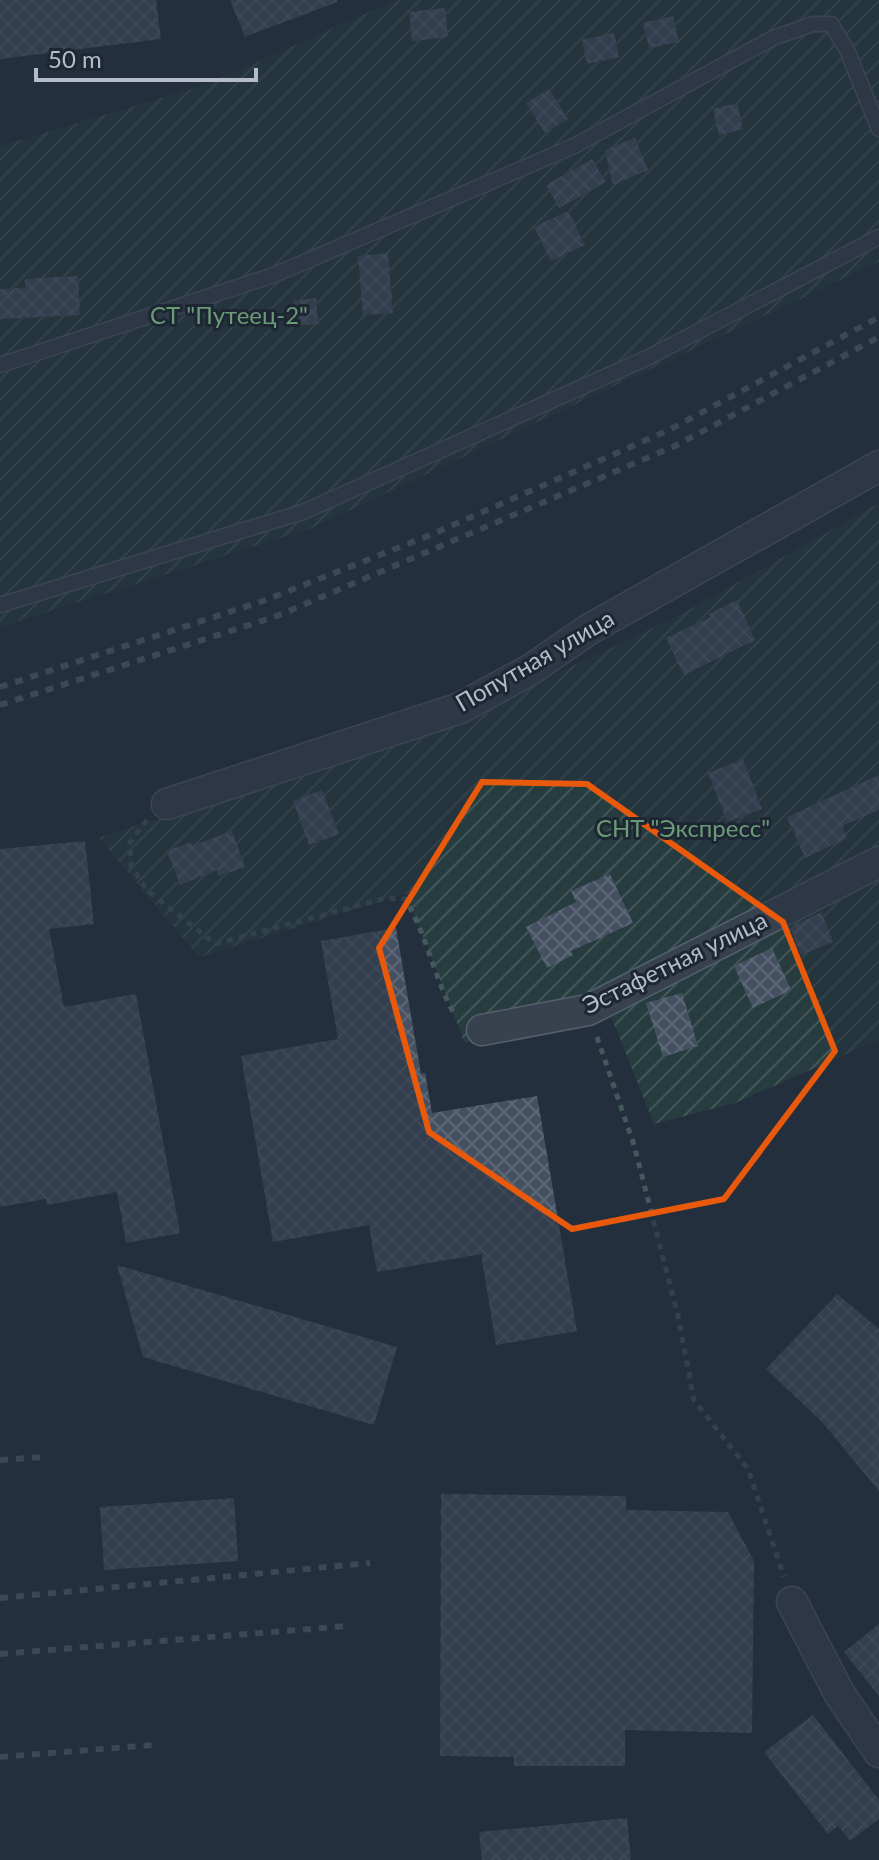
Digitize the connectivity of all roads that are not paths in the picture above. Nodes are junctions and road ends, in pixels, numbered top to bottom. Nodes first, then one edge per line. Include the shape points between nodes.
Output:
1 (879, 129) edge
2 (879, 237) edge
3 (0, 365) edge
4 (879, 466) edge
5 (0, 605) edge
6 (167, 804) road end
7 (879, 862) edge
8 (482, 1030) road end
9 (792, 1602) road end
10 (879, 1752) edge

1 - 3 lane via 831,24 813,24 773,38 574,146 274,275
2 - 5 lane via 649,357 303,512
4 - 6 street, Попутная улица via 460,708
7 - 8 street, Эстафетная улица via 588,1010
9 - 10 street via 839,1693

